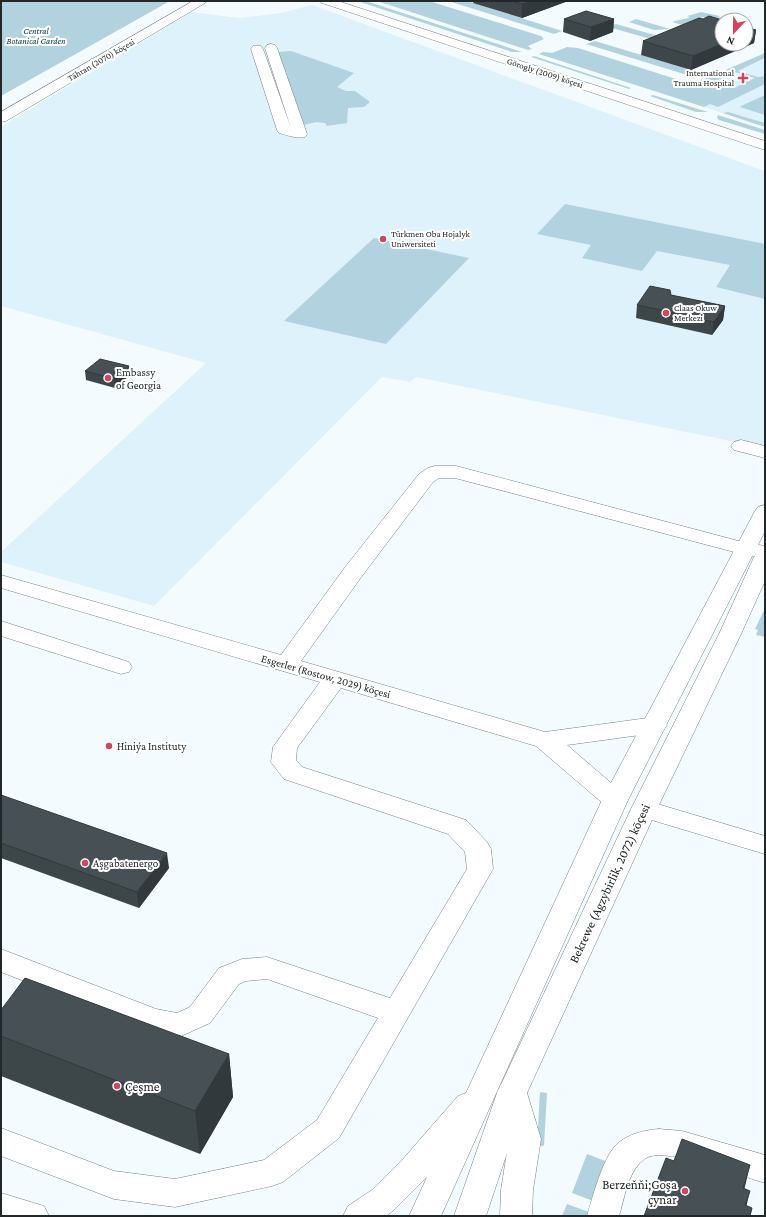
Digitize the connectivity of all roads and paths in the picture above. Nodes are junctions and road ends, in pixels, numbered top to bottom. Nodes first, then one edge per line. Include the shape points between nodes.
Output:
1 (184, 1) edge
2 (201, 1) edge
3 (326, 1) edge
4 (342, 1) edge
5 (271, 48) dead end
6 (257, 49) dead end
7 (1, 108) edge
8 (1, 118) edge
9 (765, 139) edge
10 (765, 146) edge
11 (741, 446) dead end
12 (765, 452) edge
13 (765, 511) edge
14 (758, 553) edge
15 (5, 587) edge
16 (1, 628) edge
17 (286, 664) junction
18 (121, 667) dead end
19 (334, 679) junction
20 (655, 725) junction
21 (545, 740) junction
22 (615, 800) junction
23 (644, 809) junction
24 (765, 845) edge
25 (1, 960) edge
26 (396, 1012) junction
27 (499, 1089) junction
28 (1, 1142) edge
29 (765, 1169) edge
30 (1, 1208) edge
31 (21, 1216) edge
32 (33, 1216) edge
33 (359, 1216) edge
34 (425, 1216) edge
35 (470, 1216) edge
36 (516, 1216) edge
37 (603, 1216) edge

1 - 7 street, Tähran (2070) köçesi
2 - 8 street, Tähran (2070) köçesi
3 - 10 street, Görogly (2009) köçesi
4 - 9 street, Görogly (2009) köçesi
5 - 6 street via 300,134 284,130
11 - 12 street
13 - 14 street, Bekrewe (Agzybirlik, 2072) köçesi
14 - 17 street via 456,472 435,472 426,478 396,516
14 - 20 street, Bekrewe (Agzybirlik, 2072) köçesi
14 - 23 street, Bekrewe (Agzybirlik, 2072) köçesi via 730,634
15 - 17 street, Esgerler (Rostow, 2029) köçesi
16 - 18 street
17 - 19 street, Esgerler (Rostow, 2029) köçesi
19 - 21 street, Esgerler (Rostow, 2029) köçesi
19 - 26 street via 285,747 283,762 293,773 457,827 478,849 480,869
20 - 21 street, Esgerler (Rostow, 2029) köçesi
20 - 22 street, Bekrewe (Agzybirlik, 2072) köçesi
21 - 22 street
22 - 27 street, Bekrewe (Agzybirlik, 2072) köçesi
23 - 24 street
23 - 27 street, Bekrewe (Agzybirlik, 2072) köçesi
25 - 26 street via 153,1020 179,1025 200,1014 229,976 242,970 266,968
26 - 28 street via 328,1129 272,1172 176,1193 114,1186
27 - 33 street via 383,1200
27 - 34 street, Bekrewe (Agzybirlik, 2072) köçesi
27 - 35 street, Bekrewe (Agzybirlik, 2072) köçesi
27 - 36 street via 525,1139 517,1190
29 - 37 street via 681,1144 661,1142 642,1145 628,1154 621,1164
30 - 31 street
30 - 32 street

